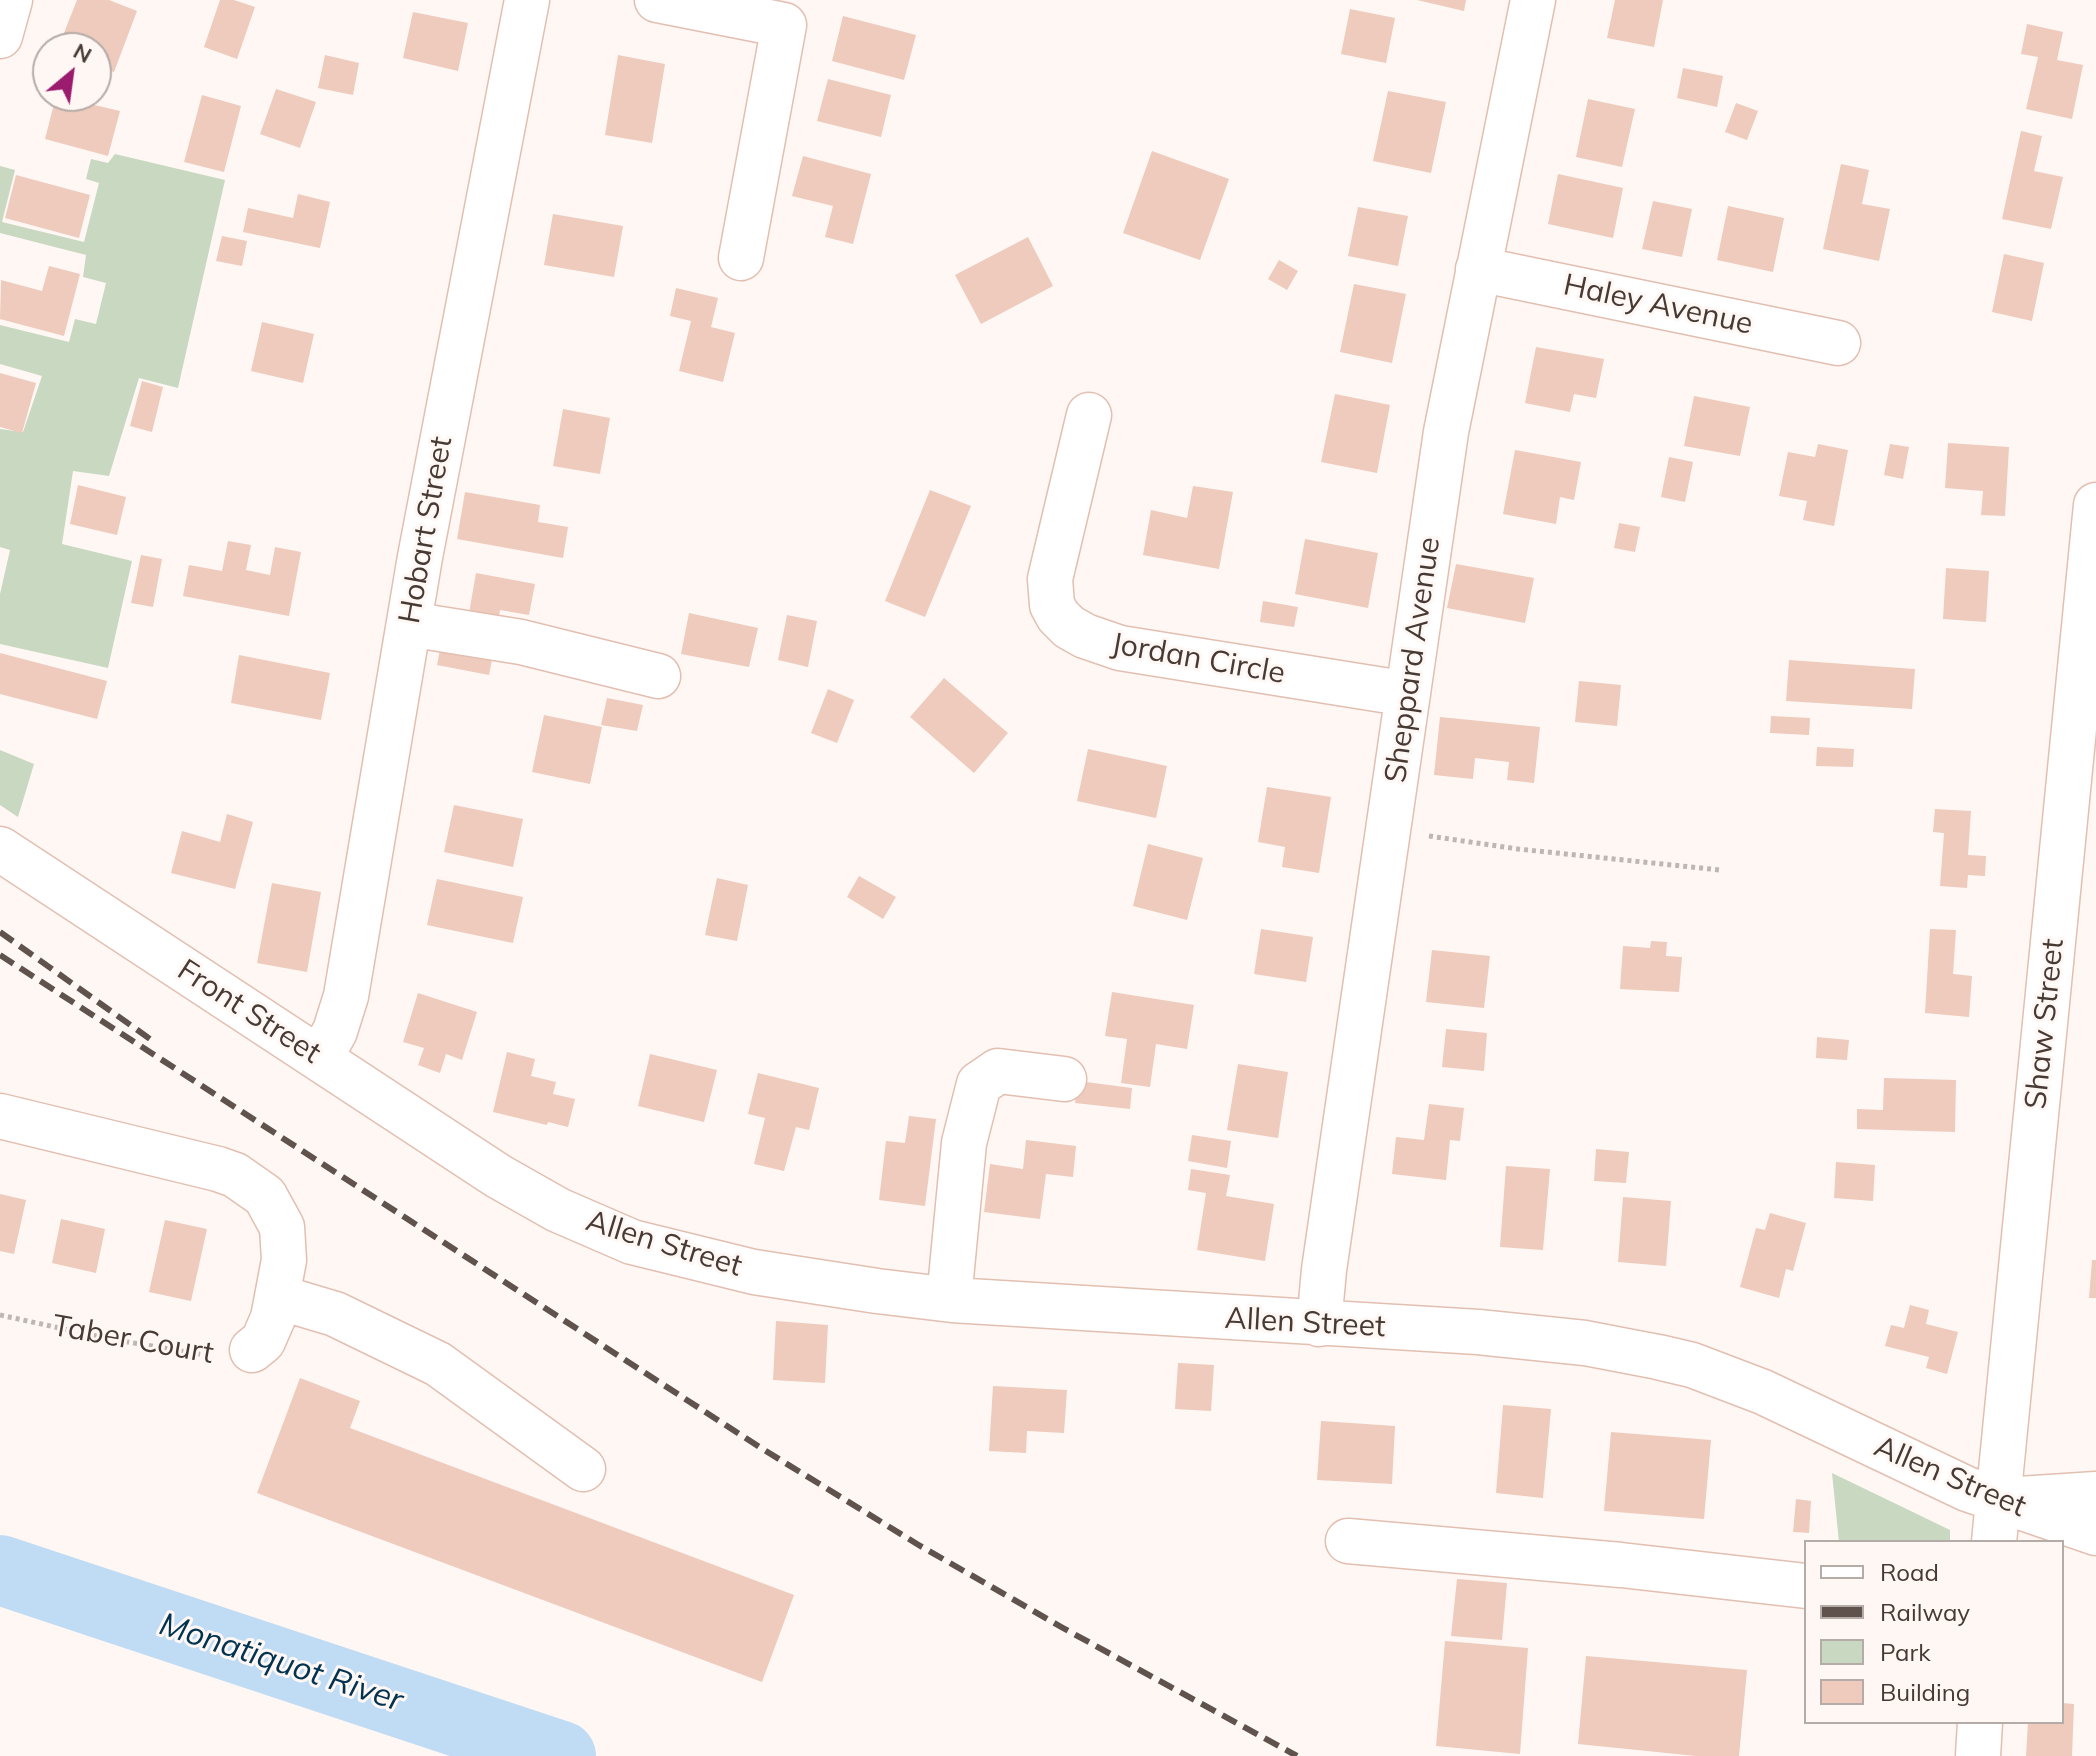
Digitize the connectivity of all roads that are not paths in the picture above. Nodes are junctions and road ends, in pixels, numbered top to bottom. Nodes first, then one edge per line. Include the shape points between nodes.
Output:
1 (10, 0) edge
2 (527, 0) edge
3 (657, 0) edge
4 (1533, 0) edge
5 (0, 36) edge
6 (741, 258) dead end
7 (1478, 269) junction
8 (1838, 343) dead end
9 (1089, 415) dead end
10 (2096, 505) edge
11 (409, 624) junction
12 (658, 676) dead end
13 (1408, 694) junction
14 (2085, 724) edge
15 (0, 849) edge
16 (320, 1058) junction
17 (1064, 1079) dead end
18 (0, 1116) edge
19 (498, 1176) joint
20 (278, 1297) junction
21 (949, 1299) junction
22 (1319, 1324) junction
23 (252, 1350) road end
24 (583, 1469) dead end
25 (2096, 1494) edge
26 (1995, 1521) edge
27 (2096, 1533) edge
28 (1348, 1541) dead end
29 (1804, 1586) edge

1 - 5 street
2 - 11 street, Hobart Street
3 - 6 street via 784,25
4 - 7 street, Sheppard Avenue
7 - 8 street, Haley Avenue
7 - 13 street, Sheppard Avenue via 1446,432
9 - 13 street, Jordan Circle via 1050,579 1052,605 1069,627 1120,648
10 - 14 street, Shaw Street
11 - 12 street via 521,642
11 - 16 street, Hobart Street via 346,996
13 - 22 street, Sheppard Avenue
14 - 26 street, Shaw Street
15 - 16 street, Front Street
16 - 19 street, Front Street
17 - 21 street via 998,1071 979,1084 964,1143
18 - 20 street via 218,1169 251,1185 265,1196 282,1227
19 - 21 street, Allen Street via 558,1210 668,1252 754,1272
20 - 23 street, Taber Court via 269,1330
20 - 24 street via 335,1314 438,1364
21 - 22 street, Allen Street
22 - 26 street, Allen Street via 1585,1343 1692,1365 1763,1392 1936,1476
25 - 26 street
26 - 27 street, Allen Street
28 - 29 street

